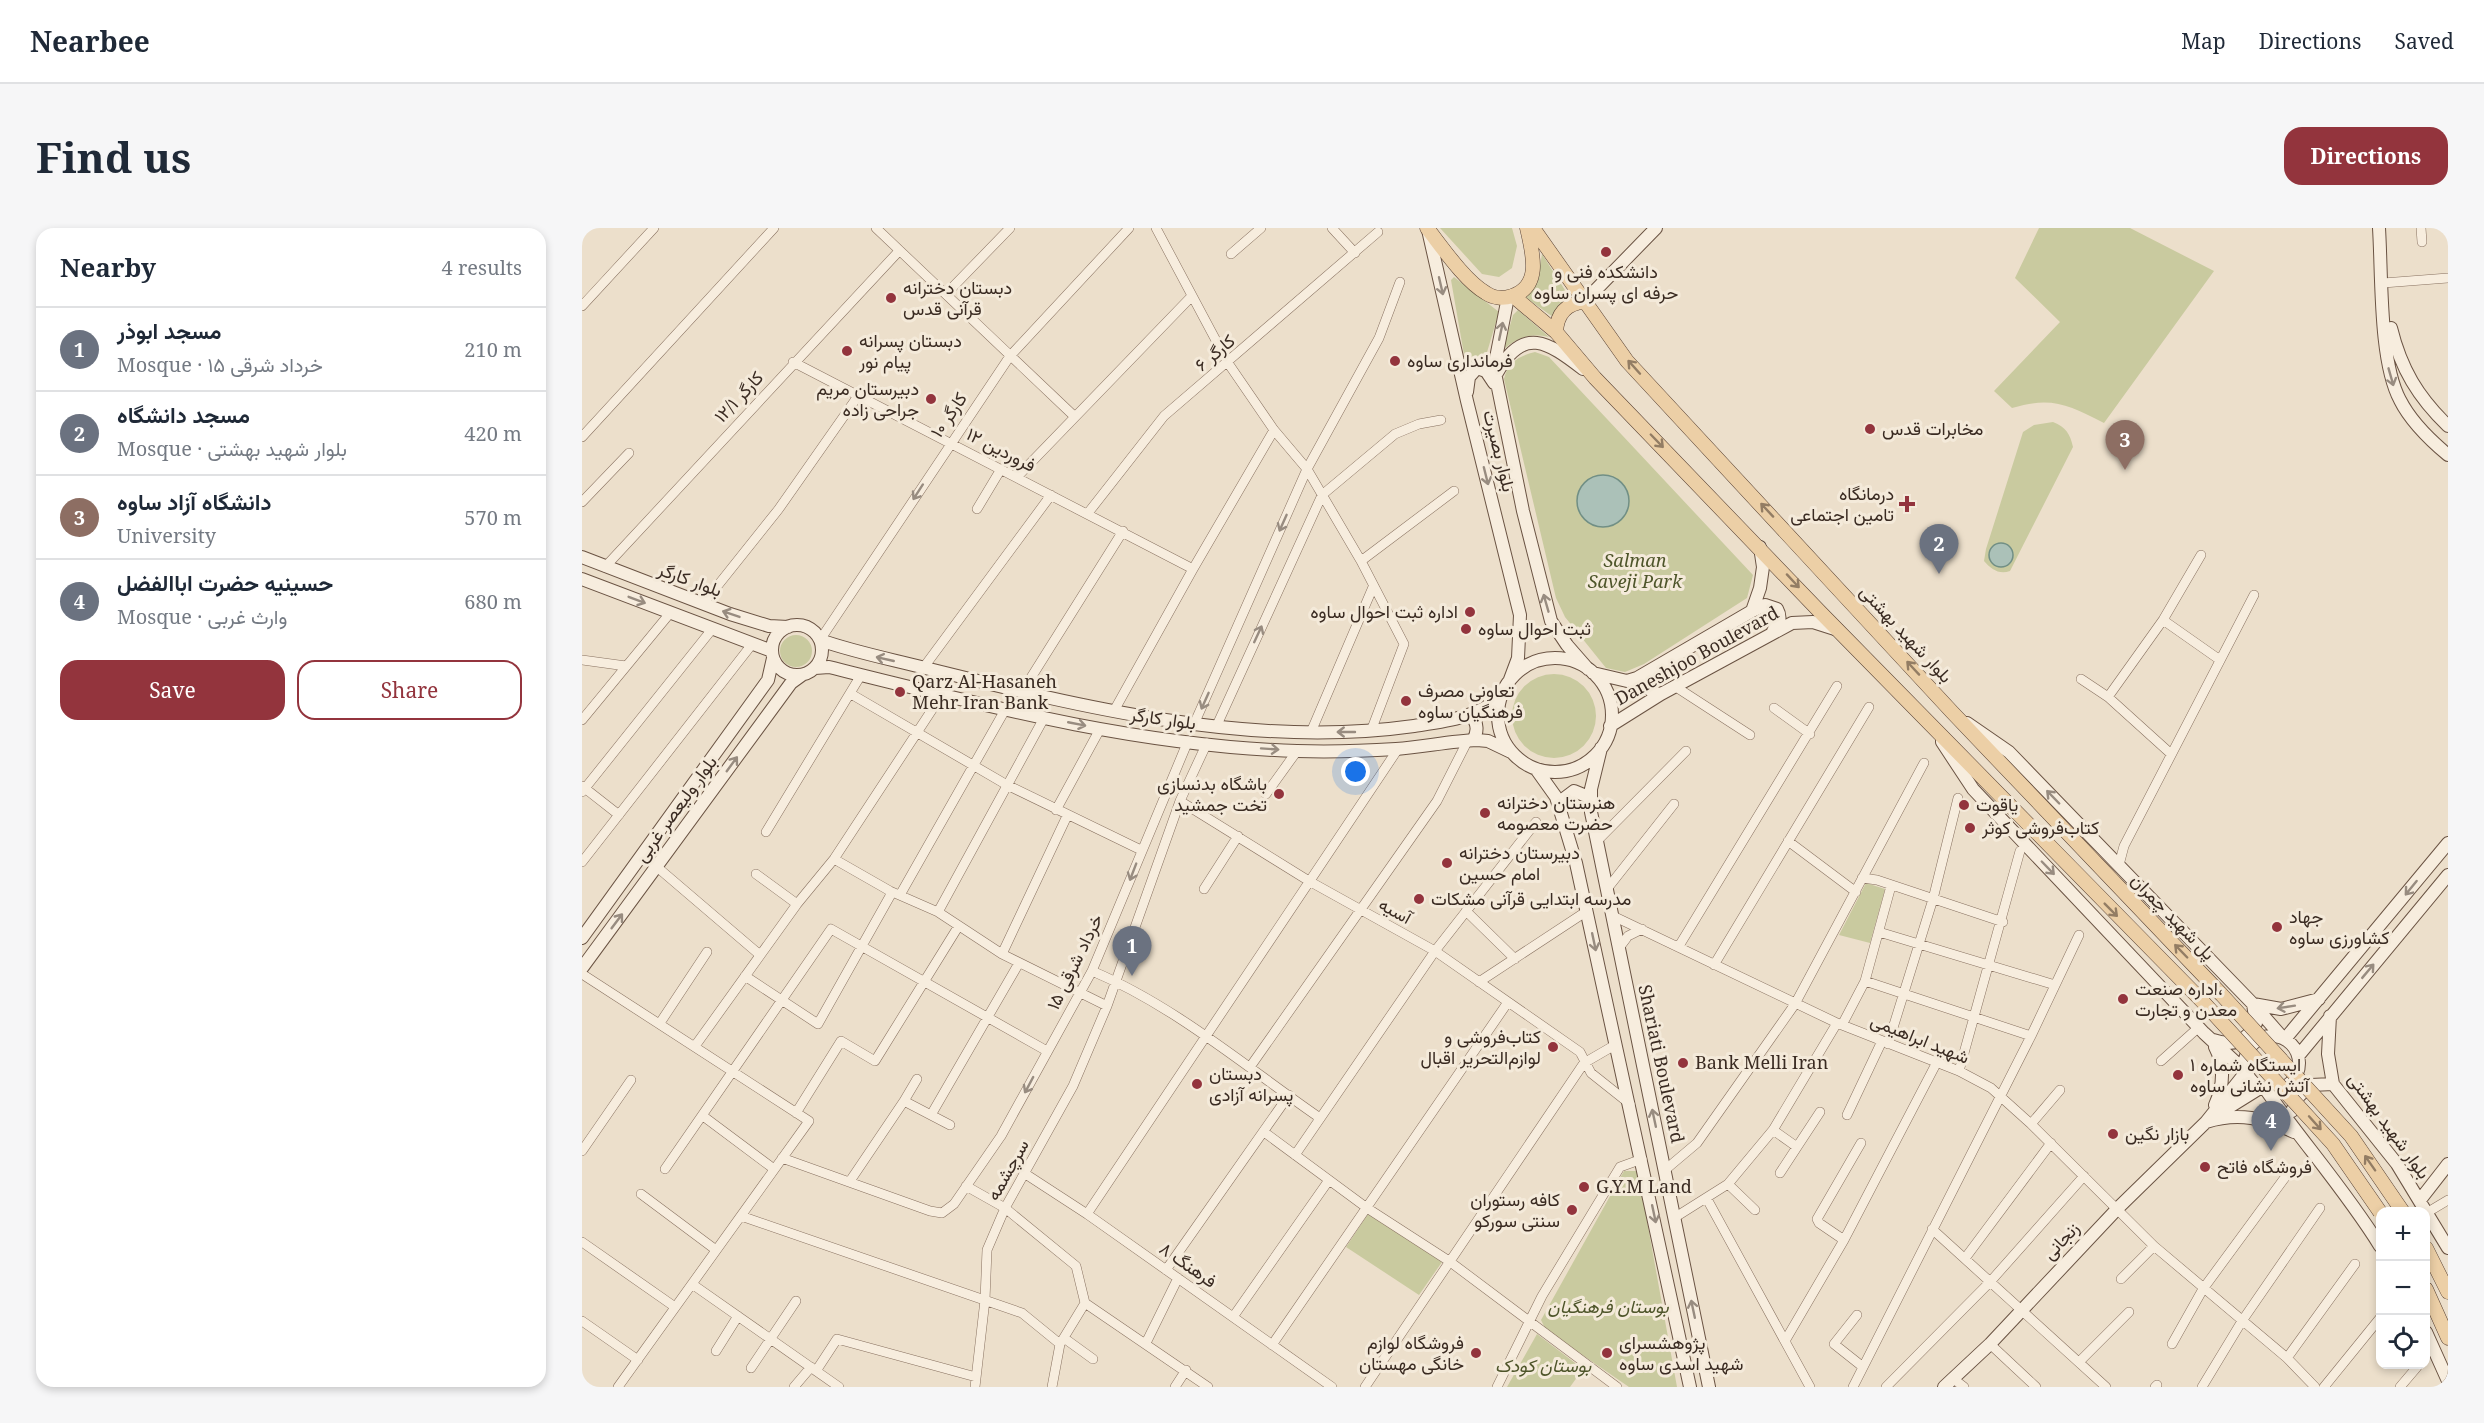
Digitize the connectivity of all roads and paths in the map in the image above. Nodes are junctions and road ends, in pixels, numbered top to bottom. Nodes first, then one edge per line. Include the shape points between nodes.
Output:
1 (654, 228) edge
2 (774, 228) edge
3 (1010, 228) edge
4 (1129, 228) edge
5 (1156, 228) edge
6 (1260, 228) edge
7 (1332, 228) edge
8 (1428, 228) edge
9 (1527, 228) edge
10 (1533, 228) edge
11 (1656, 228) edge
12 (2379, 228) edge
13 (2421, 228) edge
14 (882, 230) edge
15 (1378, 232) dead end
16 (2422, 242) dead end
17 (899, 250) junction
18 (1355, 253) junction
19 (1231, 254) dead end
20 (2448, 278) edge
21 (1400, 282) dead end
22 (2383, 283) junction
23 (946, 294) junction
24 (1511, 296) junction
25 (1191, 297) junction
26 (2384, 298) junction
27 (1584, 303) junction
28 (582, 306) edge
29 (1556, 332) junction
30 (1010, 356) junction
31 (793, 362) junction
32 (1228, 363) junction
33 (1495, 377) junction
34 (1595, 378) junction
35 (1498, 393) junction
36 (858, 396) junction
37 (1467, 401) junction
38 (1074, 416) junction
39 (1441, 420) dead end
40 (2448, 426) edge
41 (1274, 430) junction
42 (583, 434) edge
43 (950, 443) junction
44 (629, 453) dead end
45 (2448, 455) edge
46 (1001, 469) junction
47 (1307, 469) junction
48 (1017, 477) junction
49 (1454, 490) dead end
50 (1051, 495) junction
51 (1322, 495) junction
52 (582, 502) edge
53 (977, 509) dead end
54 (1088, 513) junction
55 (1122, 531) junction
56 (1760, 546) junction
57 (2200, 555) dead end
58 (582, 557) edge
59 (1361, 561) junction
60 (605, 567) junction
61 (1193, 569) junction
62 (584, 583) edge
63 (1374, 587) junction
64 (2253, 595) dead end
65 (703, 604) junction
66 (1752, 611) junction
67 (670, 612) junction
68 (2163, 620) junction
69 (788, 627) junction
70 (713, 628) junction
71 (1838, 630) junction
72 (1773, 631) junction
73 (820, 640) junction
74 (753, 643) junction
75 (773, 654) junction
76 (582, 660) edge
77 (2220, 660) junction
78 (626, 666) junction
79 (815, 668) junction
80 (924, 668) junction
81 (1652, 670) junction
82 (1590, 671) junction
83 (802, 675) junction
84 (861, 675) junction
85 (2081, 680) dead end
86 (1509, 682) junction
87 (1837, 686) dead end
88 (1676, 687) junction
89 (1022, 692) junction
90 (851, 694) junction
91 (1661, 694) junction
92 (941, 696) junction
93 (1502, 696) junction
94 (2109, 698) junction
95 (1869, 707) dead end
96 (1774, 708) dead end
97 (1115, 709) junction
98 (1005, 710) junction
99 (1952, 712) junction
100 (1471, 716) junction
101 (1044, 718) junction
102 (582, 720) edge
103 (1195, 722) junction
104 (1216, 725) junction
105 (1610, 726) junction
106 (1931, 726) junction
107 (1100, 729) junction
108 (1371, 731) junction
109 (917, 732) junction
110 (1311, 732) junction
111 (1810, 734) junction
112 (1750, 735) dead end
113 (1470, 740) junction
114 (1188, 741) junction
115 (1207, 743) junction
116 (1601, 748) junction
117 (1398, 749) junction
118 (1297, 751) junction
119 (1686, 751) dead end
120 (1511, 752) junction
121 (2170, 753) junction
122 (1924, 763) dead end
123 (973, 765) junction
124 (1536, 769) junction
125 (1007, 784) junction
126 (583, 789) edge
127 (1266, 794) dead end
128 (1591, 798) junction
129 (1958, 798) dead end
130 (1180, 801) junction
131 (1558, 802) junction
132 (1674, 804) dead end
133 (1056, 810) junction
134 (619, 815) junction
135 (1066, 816) junction
136 (1536, 822) dead end
137 (766, 832) dead end
138 (1238, 836) junction
139 (1597, 841) junction
140 (1788, 841) junction
141 (2448, 843) edge
142 (1141, 850) junction
143 (2020, 851) dead end
144 (834, 859) junction
145 (582, 862) edge
146 (2119, 865) junction
147 (657, 867) junction
148 (756, 874) dead end
149 (2448, 875) edge
150 (1862, 878) junction
151 (1309, 881) junction
152 (1891, 886) junction
153 (1204, 889) dead end
154 (1607, 889) junction
155 (1856, 892) junction
156 (895, 893) junction
157 (1933, 899) junction
158 (797, 903) junction
159 (1359, 910) junction
160 (1587, 911) junction
161 (938, 912) junction
162 (1466, 912) junction
163 (1613, 916) junction
164 (2002, 922) junction
165 (958, 927) junction
166 (1642, 929) junction
167 (1879, 932) junction
168 (2079, 935) dead end
169 (582, 938) edge
170 (1918, 944) junction
171 (862, 946) junction
172 (1678, 946) junction
173 (1619, 948) junction
174 (1435, 951) junction
175 (707, 952) dead end
176 (1002, 954) junction
177 (760, 955) junction
178 (1515, 959) junction
179 (1019, 963) junction
180 (1714, 965) junction
181 (1988, 967) junction
182 (582, 968) edge
183 (1092, 971) junction
184 (582, 974) edge
185 (745, 976) junction
186 (924, 981) junction
187 (1117, 981) junction
188 (1864, 981) junction
189 (1479, 982) junction
190 (2055, 985) junction
191 (1080, 992) junction
192 (1904, 994) junction
193 (2319, 999) junction
194 (783, 1001) junction
195 (1508, 1002) junction
196 (1796, 1004) junction
197 (2253, 1004) junction
198 (1107, 1006) junction
199 (1974, 1015) junction
200 (2330, 1016) junction
201 (988, 1018) junction
202 (660, 1023) junction
203 (1840, 1024) junction
204 (2199, 1027) junction
205 (1204, 1035) junction
206 (2031, 1036) junction
207 (2284, 1038) junction
208 (2211, 1040) junction
209 (1885, 1043) junction
210 (695, 1046) junction
211 (1615, 1046) junction
212 (1047, 1051) junction
213 (2299, 1055) junction
214 (2160, 1061) dead end
215 (1937, 1062) junction
216 (1584, 1063) junction
217 (1250, 1067) junction
218 (1959, 1071) junction
219 (2246, 1072) junction
220 (734, 1073) junction
221 (917, 1079) dead end
222 (632, 1080) dead end
223 (2333, 1084) junction
224 (2263, 1089) junction
225 (2060, 1090) dead end
226 (1289, 1095) junction
227 (2001, 1095) junction
228 (904, 1101) junction
229 (1630, 1105) junction
230 (1820, 1112) dead end
231 (796, 1113) junction
232 (931, 1115) junction
233 (1846, 1115) dead end
234 (703, 1116) junction
235 (1320, 1118) junction
236 (2206, 1122) junction
237 (2031, 1124) junction
238 (950, 1125) dead end
239 (1773, 1130) junction
240 (1264, 1132) junction
241 (2296, 1133) junction
242 (1861, 1143) dead end
243 (2051, 1143) junction
244 (1797, 1147) junction
245 (582, 1151) edge
246 (1295, 1155) junction
247 (782, 1158) junction
248 (1642, 1159) junction
249 (2448, 1164) edge
250 (665, 1169) dead end
251 (774, 1169) junction
252 (1665, 1170) junction
253 (2289, 1172) dead end
254 (1024, 1173) junction
255 (1779, 1173) dead end
256 (2084, 1176) junction
257 (1329, 1179) junction
258 (850, 1181) junction
259 (1728, 1184) junction
260 (966, 1186) junction
261 (641, 1194) dead end
262 (1707, 1199) junction
263 (2420, 1200) junction
264 (2448, 1200) edge
265 (2377, 1207) edge
266 (2400, 1207) edge
267 (2425, 1207) edge
268 (1005, 1208) junction
269 (1367, 1208) junction
270 (2118, 1208) junction
271 (2320, 1208) dead end
272 (1755, 1210) dead end
273 (2430, 1211) edge
274 (1088, 1214) junction
275 (741, 1216) junction
276 (2430, 1216) edge
277 (1674, 1218) junction
278 (1932, 1229) junction
279 (1844, 1240) junction
280 (2376, 1240) edge
281 (582, 1242) edge
282 (2154, 1246) junction
283 (2448, 1248) edge
284 (716, 1250) junction
285 (2430, 1256) edge
286 (1966, 1257) junction
287 (1449, 1261) junction
288 (2355, 1264) dead end
289 (1166, 1270) junction
290 (1178, 1278) junction
291 (2121, 1279) dead end
292 (1990, 1282) junction
293 (692, 1284) junction
294 (2203, 1289) junction
295 (2448, 1292) edge
296 (2430, 1298) edge
297 (985, 1300) junction
298 (796, 1301) dead end
299 (1084, 1303) junction
300 (675, 1307) junction
301 (2021, 1311) junction
302 (2129, 1312) dead end
303 (1857, 1315) dead end
304 (738, 1316) junction
305 (1233, 1317) junction
306 (582, 1321) edge
307 (2242, 1321) junction
308 (1530, 1323) junction
309 (2376, 1323) edge
310 (2448, 1338) edge
311 (770, 1339) junction
312 (1062, 1341) junction
313 (1785, 1341) junction
314 (2430, 1341) edge
315 (1146, 1343) junction
316 (1990, 1344) junction
317 (2172, 1344) dead end
318 (1272, 1345) junction
319 (716, 1351) dead end
320 (2287, 1358) junction
321 (1093, 1359) dead end
322 (638, 1360) junction
323 (2079, 1362) junction
324 (1863, 1367) junction
325 (751, 1368) dead end
326 (813, 1369) junction
327 (2415, 1369) edge
328 (1186, 1370) junction
329 (976, 1377) junction
330 (2448, 1381) edge
331 (1955, 1385) edge
332 (2309, 1385) edge
333 (620, 1386) edge
334 (794, 1387) edge
335 (839, 1387) edge
336 (975, 1387) edge
337 (1052, 1387) edge
338 (1175, 1387) edge
339 (1208, 1387) edge
340 (1332, 1387) edge
341 (1365, 1387) edge
342 (1497, 1387) edge
343 (1617, 1387) edge
344 (1690, 1387) edge
345 (1708, 1387) edge
346 (1810, 1387) edge
347 (1853, 1387) edge
348 (1886, 1387) edge
349 (2036, 1387) edge
350 (2106, 1387) edge
351 (2202, 1387) edge
352 (2324, 1387) edge
353 (2400, 1387) edge

1 - 28 street
2 - 42 street
3 - 23 street
4 - 30 street, کارگر ۱۰
5 - 25 street
6 - 19 street
7 - 18 street
8 - 24 main road via 1485,293
8 -> 37 main road, بلوار بصیرت
9 - 24 main road via 1534,260 1532,276 1523,290
10 - 27 main road, بلوار شهید بهشتی
11 - 27 main road
12 - 22 main road
13 - 16 street
14 - 17 street
15 - 18 street, کارگر ۶
17 - 23 street
17 - 31 street, کارگر ۱۲/۱
18 - 32 street, کارگر ۶
20 - 22 street
21 - 47 street via 1379,338
22 - 26 main road
23 - 30 street
24 - 29 main road
33 -> 24 main road, بلوار بصیرت
25 - 32 street
25 - 38 street
26 - 40 main road via 2405,372
26 -> 45 main road via 2393,384 2410,417
27 - 29 main road via 1569,304 1563,310
99 -> 27 main road, بلوار شهید بهشتی via 1627,361
29 - 34 main road
30 - 38 street
30 - 43 street, کارگر ۱۰
31 - 36 street, ۱۲ فروردین
31 - 60 street, کارگر ۱۲/۱
32 - 41 street
32 - 54 street, کارگر ۶ via 1164,416
33 - 34 main road via 1507,354 1531,342 1560,352
33 - 35 main road, بلوار بصیرت
34 -> 56 main road
35 - 37 main road via 1486,371 1477,368 1467,382
82 -> 35 main road, بلوار بصیرت via 1551,621
36 - 43 street, ۱۲ فروردین
36 - 65 street via 778,510
37 -> 86 main road, بلوار بصیرت via 1521,615 1518,658
38 - 48 street
39 - 51 street via 1395,434
41 - 47 street
41 - 61 street
43 - 46 street, ۱۲ فروردین
43 -> 73 street, کارگر ۱۰
44 - 52 street
46 - 48 street, ۱۲ فروردین
46 - 53 street
47 - 51 street
47 -> 103 street
48 - 50 street, ۱۲ فروردین
49 - 59 street
50 - 54 street, ۱۲ فروردین
50 - 80 street
51 - 59 street
104 -> 51 street
54 - 55 street, ۱۲ فروردین
55 - 61 street, ۱۲ فروردین
55 - 89 street
56 - 66 main road, Daneshjoo Boulevard via 1763,567
56 -> 71 main road
57 - 68 street
58 - 60 main road, بلوار کارگر
59 - 63 street
60 - 65 main road, بلوار کارگر
61 - 97 street
62 -> 67 main road, بلوار کارگر
63 - 108 street via 1404,644
63 - 110 street
64 - 77 street
69 -> 65 main road, بلوار کارگر via 769,626
66 - 72 main road via 1765,605 1777,609 1779,623
66 - 81 main road, Daneshjoo Boulevard
67 - 70 main road, بلوار کارگر
67 - 78 street
68 - 77 street
68 - 94 street
69 - 73 main road via 803,626
69 - 75 main road via 776,636
70 - 74 main road, بلوار کارگر
70 - 126 street
71 - 72 main road, Daneshjoo Boulevard via 1813,622 1792,623
71 - 106 main road
72 - 88 main road, Daneshjoo Boulevard
73 - 79 main road via 822,655
80 -> 73 main road, بلوار کارگر via 849,651
74 - 75 main road, بلوار کارگر
74 - 134 street
75 - 83 main road via 777,665 788,674
75 - 169 main road, بلوار ولیعصر غربی via 768,680
76 - 78 street
77 - 121 street
78 - 102 street
79 - 83 main road
79 - 84 main road, بلوار کارگر via 829,666
80 - 89 main road, بلوار کارگر
81 - 82 main road, Daneshjoo Boulevard via 1627,681
81 - 91 main road via 1646,685 1653,693
82 - 86 main road via 1570,660 1551,658 1523,668
82 - 105 main road via 1606,692
147 -> 83 main road, بلوار ولیعصر غربی via 790,683
84 - 90 street
84 - 92 main road, بلوار کارگر
85 - 94 street
86 - 93 main road
87 - 111 street
88 - 91 main road, Daneshjoo Boulevard
88 - 112 street
89 - 97 main road, بلوار کارگر
90 - 109 street
90 - 137 street
91 - 105 main road, Daneshjoo Boulevard
92 - 98 main road, بلوار کارگر
92 - 109 street
93 - 100 main road, بلوار کارگر
93 - 120 main road via 1498,721
94 - 121 street
95 - 140 street
96 - 111 street
97 - 103 main road, بلوار کارگر
98 - 101 main road, بلوار کارگر
98 - 123 street
146 -> 99 main road, بلوار شهید بهشتی via 2009,752
266 -> 99 main road, پل شهید چمران, bridge via 2351,1136 2281,1057
100 - 108 main road, بلوار کارگر
100 - 113 main road via 1476,720 1477,733
101 -> 107 main road, بلوار کارگر
101 - 125 street
103 - 104 main road, بلوار کارگر
104 - 110 main road, بلوار کارگر
105 - 116 main road
106 -> 204 main road via 1973,789
106 -> 265 main road, bridge via 2269,1071 2333,1144
107 - 114 main road, بلوار کارگر
107 - 133 street
108 -> 110 main road, بلوار کارگر
109 - 123 street
109 - 144 street
111 - 172 street
113 - 117 main road, بلوار کارگر
113 - 120 main road, بلوار کارگر via 1488,741
113 - 159 street via 1437,801
114 - 115 main road, بلوار کارگر
114 - 142 street, ۱۵ خرداد شرقی
115 -> 118 main road, بلوار کارگر
115 - 130 street
116 - 124 main road via 1583,765 1568,771
116 - 128 main road, Shariati Boulevard
117 - 118 main road, بلوار کارگر
117 - 151 street
118 - 127 street
119 - 139 street
120 - 124 main road
121 - 146 street via 2124,846
122 - 150 street
123 - 125 street
123 - 156 street
124 - 131 main road
125 - 133 street
125 - 161 street
126 - 134 street
128 - 131 main road via 1574,791
128 - 139 main road, Shariati Boulevard
129 - 157 street
130 - 138 street, آسیه
130 - 187 street
131 - 160 main road
132 - 154 street
133 - 135 street
134 - 145 street
135 - 142 street
135 - 176 street
136 - 162 street
138 - 151 street, آسیه
138 - 153 street
139 - 154 main road, Shariati Boulevard
140 - 155 street
140 - 180 street
141 -> 193 main road
142 -> 183 street, ۱۵ خرداد شرقی
143 - 164 street
144 - 156 street
144 - 158 street
146 - 197 main road, بلوار شهید بهشتی
147 - 177 street
182 -> 147 main road, بلوار ولیعصر غربی
148 - 158 street
200 -> 149 main road
150 - 152 street
150 - 155 street
151 - 159 street, آسیه
151 - 205 street
152 - 157 street
152 - 167 street
154 - 163 main road, Shariati Boulevard
155 - 196 street
156 - 161 street
156 - 171 street
157 - 164 street
157 - 170 street
158 - 177 street
159 - 174 street, آسیه
159 - 217 street
160 - 178 street
160 -> 211 main road
161 - 165 street
162 - 174 street
162 - 178 street
163 - 166 street, شهید ابراهیمی
163 - 173 main road, Shariati Boulevard
164 - 181 street
165 - 176 street
165 - 186 street
166 - 172 street, شهید ابراهیمی
166 - 173 street via 1628,936
167 - 170 street
167 - 188 street
168 - 190 street
170 - 181 street
170 - 192 street
171 - 186 street
171 - 194 street via 831,929
171 - 194 street via 818,1024
172 - 180 street, شهید ابراهیمی
252 -> 173 main road, Shariati Boulevard
174 - 189 street, آسیه
174 - 235 street
175 - 202 street
176 - 179 street
177 - 185 street
178 - 189 street
179 - 191 street
179 - 201 street
180 - 196 street, شهید ابراهیمی
181 - 190 street
181 - 199 street
183 - 187 street
183 - 191 street, ۱۵ خرداد شرقی
184 - 202 street
185 - 194 street
185 - 210 street
186 - 201 street
186 - 231 street via 875,1061 841,1041
187 - 198 street, سرچشمه
187 - 205 street
188 - 192 street
188 - 203 street
189 - 195 street, آسیه
190 - 206 street
191 - 198 street
191 - 212 street, ۱۵ خرداد شرقی
192 - 199 street
192 - 209 street
193 -> 197 main road via 2281,1008
193 - 207 main road
194 - 220 street
195 - 216 street, آسیه via 1580,1052
195 - 269 street
196 - 203 street, شهید ابراهیمی
196 - 252 street via 1697,1143
197 - 207 main road, بلوار شهید بهشتی
197 - 208 main road via 2256,1023 2244,1040 2233,1045
198 - 254 street, سرچشمه via 1073,1086
199 - 206 street
199 - 218 street
200 - 213 main road
200 - 223 main road, بلوار شهید بهشتی via 2328,1054
201 - 212 street
201 - 232 street
202 - 210 street
203 - 209 street, شهید ابراهیمی
203 - 239 street
204 - 208 main road
204 - 214 street
205 - 217 street
205 - 274 street
206 - 227 street
207 - 213 main road
207 - 219 main road via 2267,1036 2253,1044 2246,1057
208 - 219 main road
208 - 236 main road via 2221,1058 2222,1077
209 - 215 street, شهید ابراهیمی
209 - 233 street
210 - 220 street
211 - 216 street
211 - 229 main road
212 -> 260 street, ۱۵ خرداد شرقی via 1000,1136
213 - 224 main road via 2300,1066 2293,1082 2278,1090
215 - 218 street, شهید ابراهیمی
215 - 279 street
216 - 229 street, آسیه
216 - 287 street
217 - 226 street
218 - 227 street, شهید ابراهیمی
219 - 224 main road
219 - 236 main road
220 - 231 street
220 - 234 street
221 - 228 street
222 - 245 street
223 - 241 main road via 2311,1084 2299,1096 2291,1117
223 - 263 main road, بلوار شهید بهشتی via 2397,1164
224 - 236 main road
224 - 241 main road
225 - 237 street
226 - 235 street
226 - 240 street
227 - 237 street, شهید ابراهیمی
227 - 278 street
228 - 232 street
228 - 258 street
229 - 248 main road
230 - 244 street
231 - 247 street via 809,1121
232 - 238 street
234 - 250 street
234 - 251 street
235 - 246 street
236 - 241 main road via 2224,1116 2244,1116
236 - 270 main road, زنجانی
237 - 243 street, شهید ابراهیمی
239 - 244 street
239 - 259 street
240 - 246 street
240 - 289 street
241 - 280 main road via 2356,1207
242 - 279 street via 1817,1220
243 - 256 street, شهید ابراهیمی
243 - 286 street
244 - 255 street
246 - 257 street
247 - 251 street
247 - 258 street
248 - 308 street via 1620,1167 1542,1296
248 -> 344 main road
249 - 263 main road
251 - 275 street
252 - 277 main road, Shariati Boulevard
253 - 294 street
254 - 268 street, سرچشمه
254 - 274 street, فرهنگ ۸
256 - 270 street, شهید ابراهیمی
256 - 292 street
257 - 269 street
257 - 305 street
258 - 260 street, ۱۵ خرداد شرقی via 942,1213
259 - 262 street
259 - 272 street
260 - 268 street
261 - 284 street
262 - 277 street
262 - 313 street
263 - 267 main road, بلوار شهید بهشتی
264 - 273 street
268 - 297 street, سرچشمه via 987,1250
268 - 299 street via 1076,1266
269 - 287 street
269 - 318 street
270 - 282 street, شهید ابراهیمی
270 - 301 main road, زنجانی
271 - 307 street
274 - 289 street, فرهنگ ۸
275 - 284 street
275 - 297 street
276 - 283 main road, بلوار شهید بهشتی
345 -> 277 main road, Shariati Boulevard
278 - 286 street
278 - 324 street
279 - 313 street
281 - 300 street
282 - 291 street
282 - 294 street, شهید ابراهیمی
284 - 293 street
285 - 295 main road
286 - 292 street
287 - 308 street
287 - 341 street
288 - 320 street
289 - 290 street, فرهنگ ۸
290 - 305 street, فرهنگ ۸
290 - 315 street
292 - 301 street
292 - 348 street
293 - 300 street
293 - 304 street
294 - 307 street, شهید ابراهیمی
294 - 317 street
296 - 310 main road
297 - 312 street via 1022,1313
297 - 329 street, سرچشمه
298 - 311 street
299 - 312 street
299 - 315 street
300 - 322 street
301 - 316 main road, زنجانی
301 - 323 street
302 - 323 street
303 - 324 street via 1834,1344
304 - 311 street
304 - 319 street
305 - 318 street, فرهنگ ۸
306 - 322 street
307 - 320 street, شهید ابراهیمی
307 - 351 street
308 - 342 street
308 - 343 street
309 - 352 street
311 - 325 street
311 - 326 street
312 - 321 street
312 - 337 street
313 - 346 street
314 - 330 main road
315 - 328 street
316 - 331 main road, زنجانی
316 - 349 street
318 - 340 street, فرهنگ ۸
320 - 332 street, شهید ابراهیمی
322 - 333 street
323 - 350 street
324 - 347 street
326 - 329 street via 837,1339
326 - 334 street
326 - 335 street
327 - 353 street
328 - 338 street
328 - 339 street
329 - 336 street, سرچشمه

